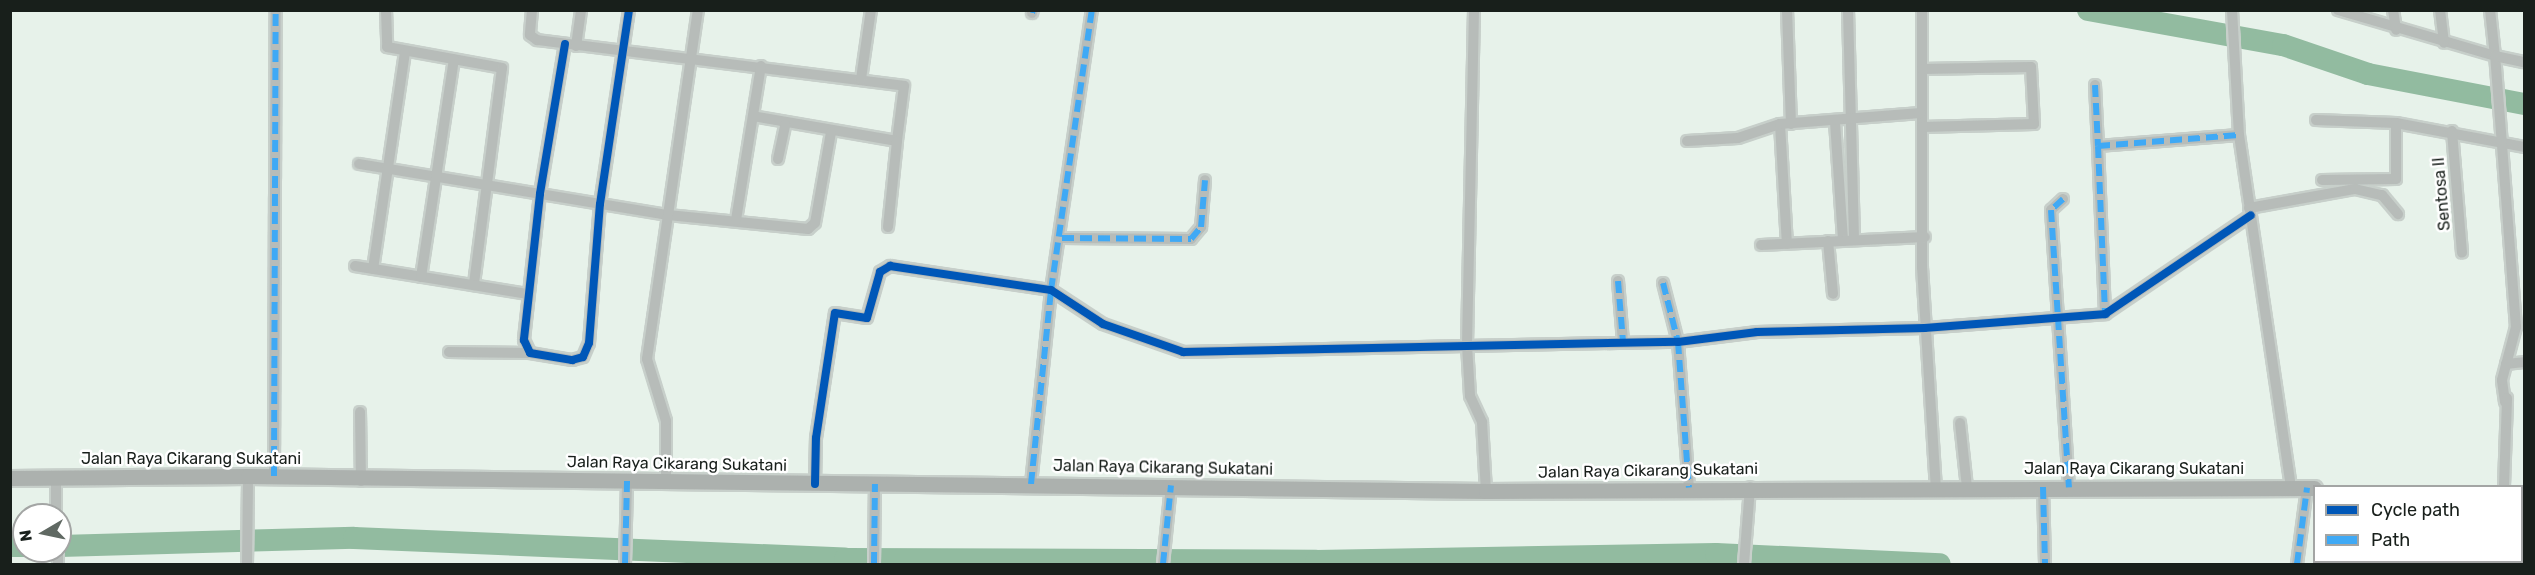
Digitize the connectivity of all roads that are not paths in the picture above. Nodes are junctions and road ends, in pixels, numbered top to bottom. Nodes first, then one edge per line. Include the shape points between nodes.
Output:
1 (276, 10) edge
2 (386, 10) edge
3 (532, 10) edge
4 (581, 10) edge
5 (629, 10) edge
6 (698, 10) edge
7 (872, 10) edge
8 (1092, 10) edge
9 (1474, 10) edge
10 (1787, 10) edge
11 (1848, 10) edge
12 (1922, 10) edge
13 (2232, 10) edge
14 (2393, 10) edge
15 (2440, 10) edge
16 (2490, 10) edge
17 (2339, 13) edge
18 (2396, 30) junction
19 (2444, 43) junction
20 (570, 45) junction
21 (622, 52) junction
22 (405, 53) junction
23 (2495, 56) junction
24 (454, 59) junction
25 (691, 61) junction
26 (2524, 62) edge
27 (762, 66) junction
28 (1922, 69) junction
29 (861, 79) junction
30 (2095, 85) dead end
31 (1921, 112) junction
32 (753, 116) junction
33 (1849, 120) junction
34 (2316, 120) dead end
35 (1835, 122) junction
36 (2396, 123) junction
37 (1785, 124) junction
38 (785, 125) junction
39 (1922, 127) junction
40 (2452, 131) junction
41 (831, 132) junction
42 (2239, 135) junction
43 (897, 141) junction
44 (1687, 141) dead end
45 (2501, 143) junction
46 (2098, 147) junction
47 (2524, 147) edge
48 (778, 159) dead end
49 (359, 164) dead end
50 (390, 169) junction
51 (439, 177) junction
52 (1205, 180) dead end
53 (2322, 180) dead end
54 (489, 185) junction
55 (540, 194) junction
56 (2063, 199) dead end
57 (600, 204) junction
58 (2250, 211) junction
59 (2398, 214) dead end
60 (668, 215) junction
61 (736, 220) junction
62 (888, 227) dead end
63 (1925, 237) junction
64 (1062, 238) junction
65 (1848, 240) junction
66 (1828, 241) junction
67 (1787, 244) junction
68 (1761, 245) dead end
69 (2462, 253) dead end
70 (355, 266) dead end
71 (373, 269) junction
72 (421, 277) junction
73 (1618, 281) dead end
74 (1663, 283) dead end
75 (474, 285) junction
76 (1051, 290) junction
77 (527, 294) junction
78 (1833, 294) dead end
79 (2105, 314) junction
80 (2056, 320) junction
81 (1925, 328) junction
82 (1623, 342) junction
83 (1678, 342) junction
84 (1467, 345) junction
85 (449, 352) dead end
86 (530, 353) junction
87 (2524, 362) edge
88 (2505, 369) junction
89 (360, 412) dead end
90 (1960, 423) dead end
91 (56, 476) junction
92 (248, 476) junction
93 (274, 476) junction
94 (10, 478) edge
95 (361, 481) junction
96 (627, 481) junction
97 (666, 481) junction
98 (815, 484) junction
99 (875, 484) junction
100 (1031, 484) junction
101 (1171, 485) junction
102 (2504, 485) edge
103 (1750, 487) junction
104 (1967, 487) junction
105 (2043, 487) junction
106 (2069, 487) junction
107 (1689, 488) junction
108 (1936, 488) junction
109 (2304, 488) edge
110 (1486, 491) junction
111 (56, 503) edge
112 (874, 559) edge
113 (247, 564) edge
114 (625, 564) edge
115 (1163, 564) edge
116 (1744, 564) edge
117 (2045, 564) edge
118 (2297, 564) edge

1 - 93 street
2 - 22 street via 384,44
3 - 20 street via 530,35
4 - 20 street
5 - 21 street
6 - 25 street
7 - 29 street
8 - 64 street
9 - 84 street
10 - 37 street
11 - 33 street
12 - 28 street
13 - 42 street
14 - 18 street
15 - 19 street
16 - 23 street
17 - 18 street
18 - 19 street
19 - 23 street
20 - 21 street
20 - 55 street
21 - 25 street
21 - 57 street
22 - 24 street
22 - 50 street
23 - 26 street
23 - 45 street
24 - 51 street
24 - 54 street via 499,63 505,77
25 - 27 street
25 - 60 street
27 - 29 street
27 - 32 street
28 - 31 street
28 - 39 street via 2031,67 2034,124
29 - 43 street via 904,86
30 - 46 street
31 - 33 street
31 - 39 street
32 - 38 street
32 - 61 street
33 - 35 street
33 - 65 street
34 - 36 street
35 - 37 street
35 - 65 street
36 - 40 street
36 - 53 street via 2396,179
37 - 44 street via 1738,138
37 - 67 street
38 - 41 street
38 - 48 street
39 - 63 street
40 - 45 street
40 - 69 street, Sentosa II
41 - 43 street
41 - 61 street via 812,227
42 - 46 street
42 - 58 street
43 - 62 street
45 - 47 street
45 - 88 street via 2516,327
46 - 79 street
49 - 50 street
50 - 51 street
50 - 71 street
51 - 54 street
51 - 72 street
52 - 64 street via 1201,227 1191,239
54 - 55 street
54 - 75 street
55 - 57 street
55 - 77 street
56 - 80 street via 2051,210
57 - 60 street
57 - 86 street via 583,357 565,360
58 - 59 street via 2355,189 2382,195
58 - 79 street
58 - 109 street
60 - 61 street
60 - 97 street via 647,359 666,421
63 - 65 street
63 - 81 street
64 - 76 street
65 - 66 street
66 - 67 street
66 - 78 street
67 - 68 street
70 - 71 street
71 - 72 street
72 - 75 street
73 - 82 street
74 - 83 street
75 - 77 street
76 - 84 street via 1103,324 1183,352
76 - 98 street via 885,267 867,318 835,312 816,438
76 - 100 street
77 - 86 street via 524,340
79 - 80 street
80 - 81 street
80 - 106 street
81 - 83 street via 1758,332
81 - 108 street
82 - 83 street
82 - 84 street
83 - 107 street
84 - 110 street via 1470,396 1482,422
85 - 86 street
87 - 88 street
88 - 102 street
89 - 95 street
90 - 104 street
91 - 92 main road, Jalan Raya Cikarang Sukatani
91 - 94 main road, Jalan Raya Cikarang Sukatani
91 - 111 street
92 - 93 main road, Jalan Raya Cikarang Sukatani
92 - 113 street
93 - 95 main road, Jalan Raya Cikarang Sukatani
95 - 96 main road, Jalan Raya Cikarang Sukatani
96 - 97 main road, Jalan Raya Cikarang Sukatani
96 - 114 street
97 - 98 main road, Jalan Raya Cikarang Sukatani
98 - 99 main road, Jalan Raya Cikarang Sukatani
99 - 100 main road, Jalan Raya Cikarang Sukatani
99 - 112 street
100 - 101 main road, Jalan Raya Cikarang Sukatani
101 - 110 main road, Jalan Raya Cikarang Sukatani
101 - 115 street
103 - 107 main road, Jalan Raya Cikarang Sukatani
103 - 108 main road, Jalan Raya Cikarang Sukatani
103 - 116 street
104 - 105 main road, Jalan Raya Cikarang Sukatani
104 - 108 main road, Jalan Raya Cikarang Sukatani
105 - 106 main road, Jalan Raya Cikarang Sukatani
105 - 117 street
106 - 109 main road, Jalan Raya Cikarang Sukatani
107 - 110 main road, Jalan Raya Cikarang Sukatani
109 - 118 street

